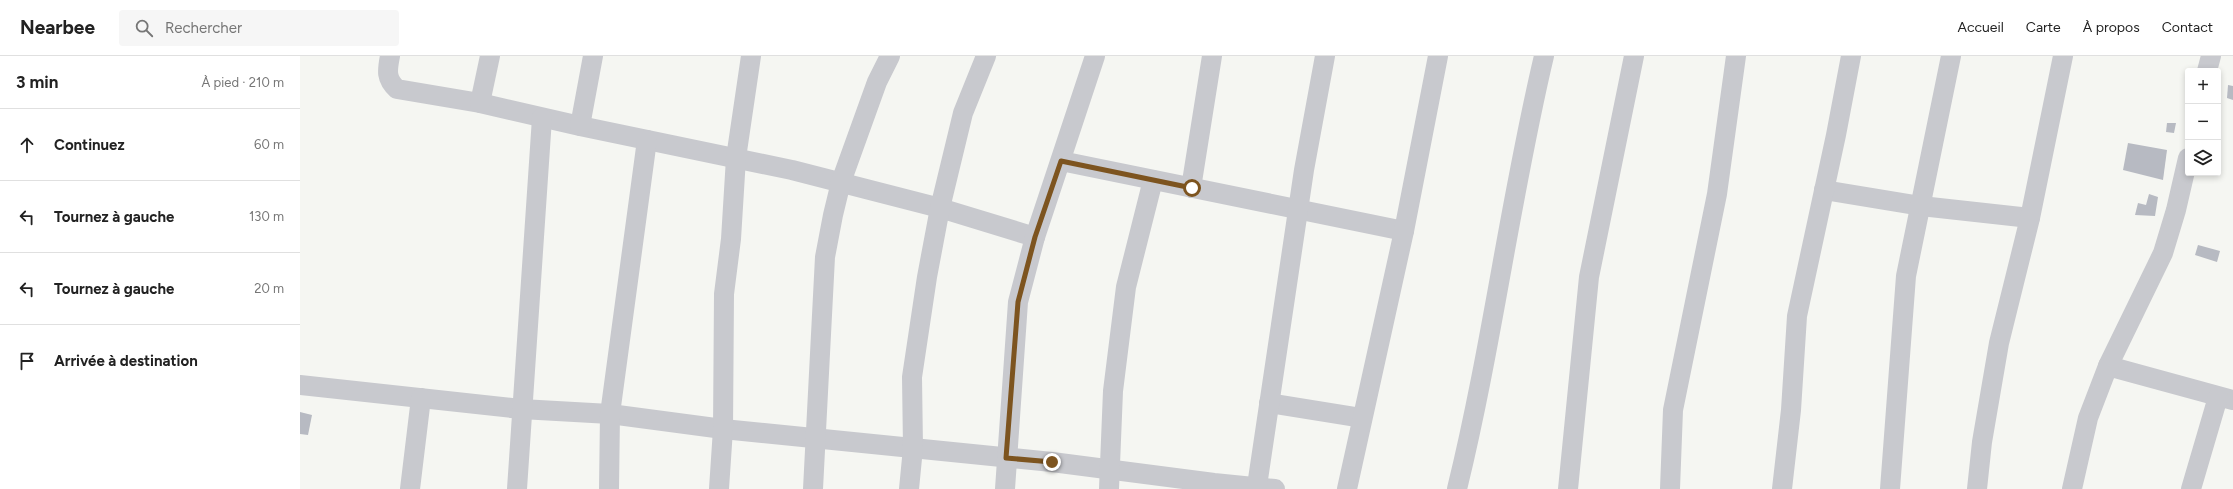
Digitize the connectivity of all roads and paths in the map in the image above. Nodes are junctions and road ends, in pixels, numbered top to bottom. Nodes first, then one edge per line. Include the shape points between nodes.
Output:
1 (390, 56) edge
2 (490, 56) edge
3 (593, 56) edge
4 (751, 56) edge
5 (890, 56) edge
6 (986, 56) edge
7 (1095, 56) edge
8 (1212, 56) edge
9 (1325, 56) edge
10 (1438, 56) edge
11 (1544, 56) edge
12 (1634, 56) edge
13 (1736, 56) edge
14 (1851, 56) edge
15 (1951, 56) edge
16 (2063, 56) edge
17 (2211, 56) edge
18 (2208, 68) edge
19 (480, 103) junction
20 (542, 118) junction
21 (580, 126) junction
22 (646, 140) junction
23 (736, 158) junction
24 (1061, 161) junction
25 (2185, 171) edge
26 (1153, 180) junction
27 (841, 182) junction
28 (1192, 188) junction
29 (1824, 190) junction
30 (1921, 206) junction
31 (940, 208) junction
32 (1298, 210) junction
33 (2030, 218) junction
34 (1404, 231) junction
35 (1035, 237) junction
36 (2108, 366) junction
37 (300, 385) edge
38 (421, 398) junction
39 (2226, 399) edge
40 (1269, 403) junction
41 (521, 409) junction
42 (610, 414) junction
43 (1362, 418) junction
44 (723, 428) junction
45 (817, 438) junction
46 (913, 448) junction
47 (1006, 458) junction
48 (1109, 479) edge
49 (1214, 486) edge
50 (1266, 488) edge
51 (410, 489) edge
52 (517, 489) edge
53 (609, 489) edge
54 (719, 489) edge
55 (813, 489) edge
56 (910, 489) edge
57 (1005, 489) edge
58 (1347, 489) edge
59 (1457, 489) edge
60 (1568, 489) edge
61 (1670, 489) edge
62 (1782, 489) edge
63 (1890, 489) edge
64 (1977, 489) edge
65 (2072, 489) edge
66 (2191, 489) edge

1 - 19 street via 387,69 389,81 397,89
2 - 19 street
3 - 21 street
4 - 23 street
5 - 27 street via 877,82
6 - 31 street via 963,113
7 - 24 street
8 - 28 street
9 - 32 street
10 - 34 street
11 - 59 street via 1526,133 1496,306
12 - 60 street via 1589,277
13 - 61 street via 1718,194 1673,410
14 - 29 street
15 - 30 street
16 - 33 street
17 - 18 street
19 - 20 street
20 - 21 street
20 - 41 street
21 - 22 street
22 - 23 street
22 - 42 street
23 - 27 street
23 - 44 street via 731,239 724,294
24 - 26 street
24 - 35 street
25 - 36 street via 2163,253
26 - 28 street
26 - 48 street via 1126,287 1113,391
27 - 31 street
27 - 45 street via 825,257
28 - 32 street
29 - 30 street
29 - 62 street via 1797,316 1791,410
30 - 33 street
30 - 63 street via 1906,276
31 - 35 street
31 - 46 street via 912,378
32 - 34 street
32 - 40 street
33 - 64 street via 1999,343 1982,442
34 - 43 street
35 - 47 street via 1018,302
36 - 39 street
36 - 65 street via 2088,418
37 - 38 street
38 - 41 street
38 - 51 street
39 - 66 street
40 - 43 street
40 - 50 street
41 - 42 street
41 - 52 street
42 - 44 street
42 - 53 street
43 - 58 street
44 - 45 street
44 - 54 street
45 - 46 street
45 - 55 street
46 - 47 street
46 - 56 street
47 - 48 street
47 - 57 street
48 - 49 street
49 - 50 street

